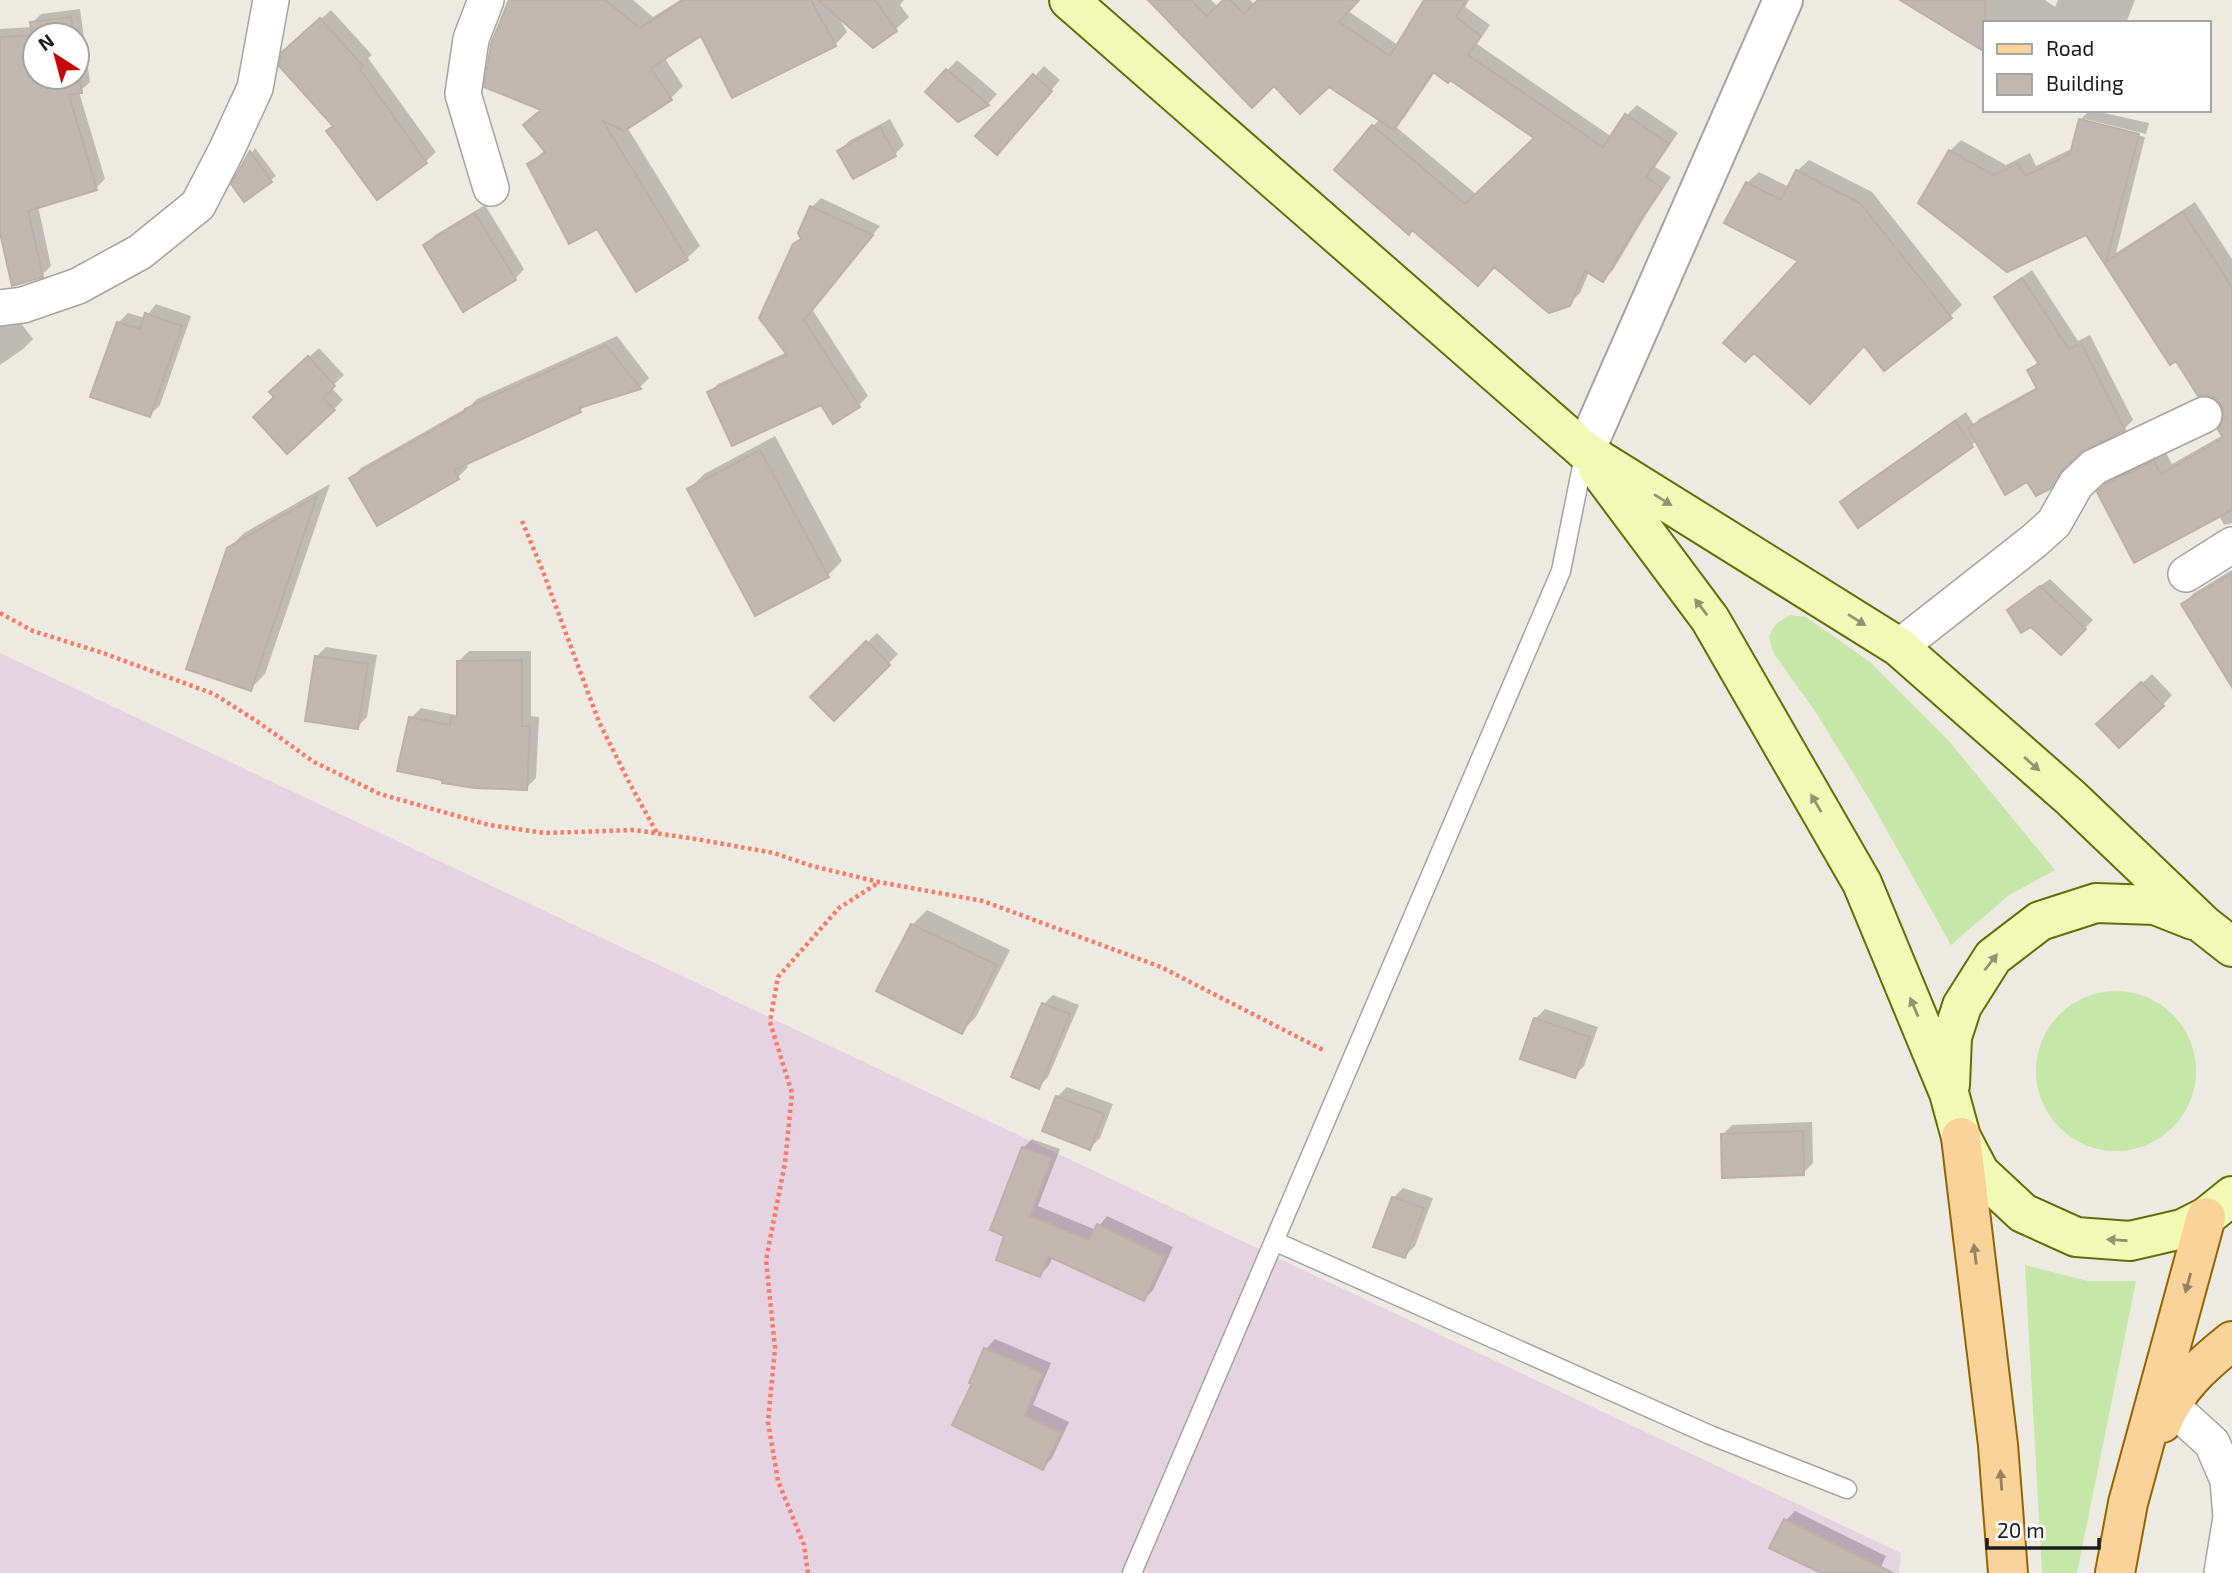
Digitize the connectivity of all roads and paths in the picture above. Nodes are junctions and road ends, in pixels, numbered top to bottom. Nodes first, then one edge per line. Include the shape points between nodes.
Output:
1 (271, 0) edge
2 (486, 0) edge
3 (1069, 0) edge
4 (1783, 0) edge
5 (491, 188) dead end
6 (0, 308) edge
7 (2204, 415) dead end
8 (1585, 451) junction
9 (522, 521) dead end
10 (2232, 545) edge
11 (2186, 575) dead end
12 (0, 613) edge
13 (1899, 647) junction
14 (657, 834) junction
15 (879, 882) junction
16 (2218, 936) edge
17 (1351, 1065) junction
18 (1949, 1093) junction
19 (1961, 1137) junction
20 (2223, 1215) edge
21 (1274, 1241) junction
22 (2232, 1341) edge
23 (2169, 1404) junction
24 (1847, 1489) dead end
25 (2129, 1503) junction
26 (808, 1573) edge
27 (1132, 1573) edge
28 (2008, 1573) edge
29 (2115, 1573) edge
30 (2222, 1573) edge

1 - 6 street via 255,88 198,205 140,252 78,286
2 - 5 street via 471,40 463,94
3 - 8 main road
4 - 8 street
7 - 13 street via 2094,467 2077,484 2054,523
8 -> 13 main road
8 - 17 lane via 1561,572
18 -> 8 main road via 1862,883 1710,619
9 - 14 path via 599,722
10 - 11 street
12 - 14 path via 33,631 214,694 314,762 380,794 489,825 534,832 634,830
13 -> 16 main road via 2071,798
14 - 15 path via 774,853
15 - 17 path via 983,901 1161,967
15 - 26 path via 838,908 778,977 770,1022 792,1093 785,1163 766,1261 775,1348 768,1422 778,1481 804,1545
18 -> 16 main road via 1952,1037 1962,1006 1993,957 2040,921 2096,903 2155,905
17 - 21 lane
18 - 19 main road
20 -> 19 main road via 2130,1241 2076,1237 2023,1213 1980,1173
28 -> 19 main road via 1998,1445
20 -> 25 main road
21 - 24 lane via 1710,1435
21 - 27 lane
22 - 23 main road via 2198,1369
23 - 25 main road
23 - 30 street via 2212,1443 2228,1480 2231,1517
25 - 29 main road

